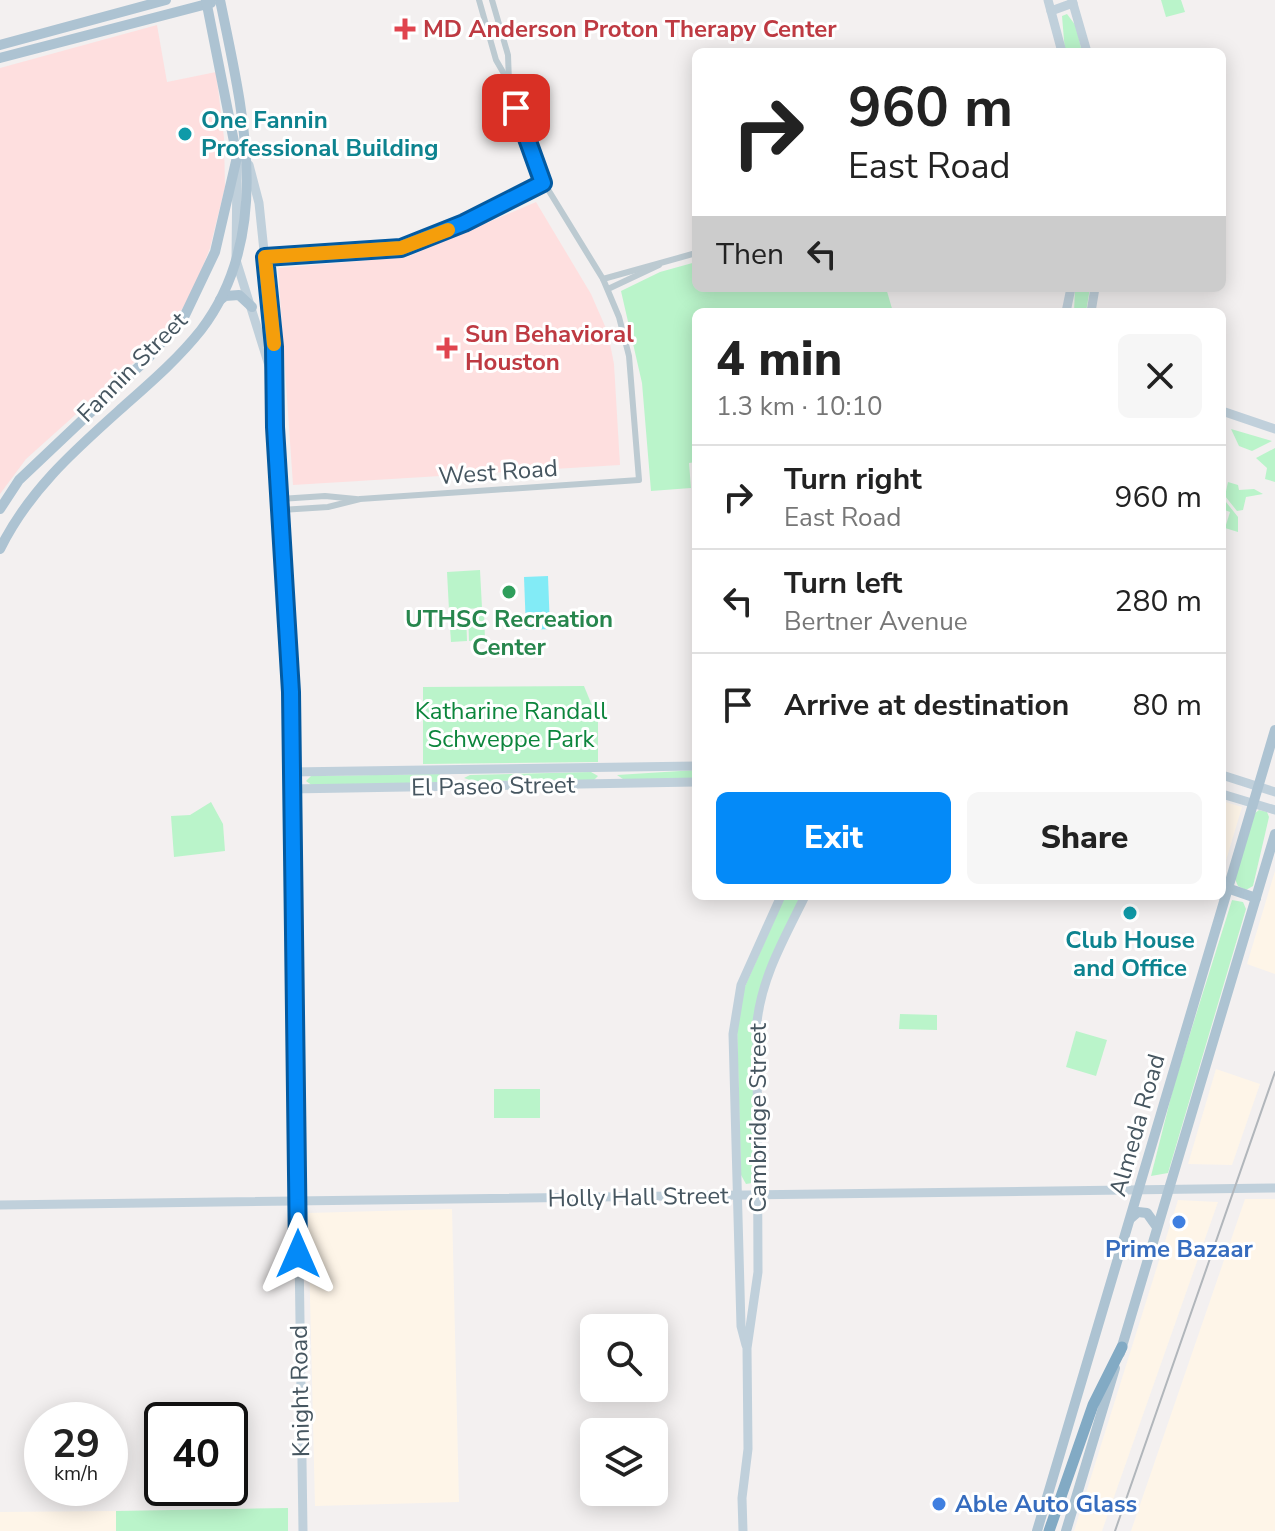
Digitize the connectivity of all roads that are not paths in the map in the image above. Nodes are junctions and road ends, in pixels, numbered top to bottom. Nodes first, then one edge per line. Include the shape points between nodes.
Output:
1 (166, 0) edge
2 (221, 0) edge
3 (479, 0) edge
4 (492, 0) edge
5 (1072, 1) edge
6 (207, 2) edge
7 (1050, 5) edge
8 (66, 27) junction
9 (70, 38) junction
10 (2, 46) edge
11 (1061, 48) edge
12 (1086, 48) edge
13 (0, 58) edge
14 (509, 82) junction
15 (236, 113) junction
16 (237, 157) junction
17 (249, 165) junction
18 (543, 183) junction
19 (692, 254) edge
20 (265, 257) junction
21 (236, 260) junction
22 (663, 262) junction
23 (603, 279) junction
24 (608, 289) junction
25 (218, 301) junction
26 (252, 307) junction
27 (185, 315) junction
28 (201, 329) junction
29 (275, 387) junction
30 (1226, 412) edge
31 (1275, 429) edge
32 (281, 504) junction
33 (0, 509) edge
34 (0, 549) edge
35 (1275, 730) edge
36 (692, 766) edge
37 (608, 768) junction
38 (456, 770) junction
39 (290, 772) junction
40 (1226, 776) edge
41 (692, 782) edge
42 (605, 783) junction
43 (457, 787) junction
44 (1258, 787) junction
45 (290, 789) junction
46 (1275, 792) edge
47 (1226, 795) edge
48 (1254, 803) junction
49 (1275, 810) edge
50 (1275, 834) edge
51 (1230, 889) junction
52 (1256, 898) junction
53 (779, 900) edge
54 (803, 900) edge
55 (1169, 1188) junction
56 (1275, 1188) edge
57 (1140, 1189) junction
58 (758, 1195) junction
59 (736, 1196) junction
60 (297, 1201) junction
61 (0, 1205) edge
62 (1131, 1218) junction
63 (1157, 1227) junction
64 (1122, 1347) junction
65 (747, 1348) junction
66 (303, 1531) edge
67 (743, 1531) edge
68 (1037, 1531) edge
69 (1049, 1531) edge
70 (1066, 1531) edge

1 - 8 main road
2 - 6 main road
2 - 15 main road, Fannin Street
3 - 14 street via 496,60
4 - 14 street via 508,55
5 - 7 street
5 - 12 street
6 - 9 main road
6 - 15 main road, Fannin Street
7 - 11 street
8 - 9 main road
8 - 10 main road
9 - 13 main road
14 - 18 street
15 - 16 main road, Fannin Street
15 - 17 main road, Fannin Street
16 - 21 street, Knight Road
16 - 27 main road, Fannin Street via 215,252
17 - 20 street, Knight Road
17 - 21 main road, Fannin Street
18 - 20 street via 401,248
18 - 23 street
19 - 22 street
20 - 29 street, Knight Road
21 - 25 main road, Fannin Street
21 - 26 street, Knight Road
22 - 23 street
22 - 24 street
23 - 24 street
24 - 32 street, West Road via 629,356 639,480 360,499 335,496
25 - 26 main road via 239,295
25 - 28 main road, Fannin Street
26 - 29 street, Knight Road
27 - 28 main road
27 - 33 main road, Fannin Street via 149,357 19,480
28 - 34 main road, Fannin Street via 163,372 46,478 14,520
29 - 32 street, Knight Road
30 - 31 street
32 - 39 street, Knight Road
35 - 44 main road, Almeda Road
36 - 37 street, El Paseo Street
37 - 38 street, El Paseo Street
37 - 42 street
38 - 39 street, El Paseo Street
38 - 43 street
39 - 45 street, Knight Road
40 - 44 street
41 - 42 street, El Paseo Street
42 - 43 street, El Paseo Street
43 - 45 street, El Paseo Street
44 - 46 street
44 - 48 main road, Almeda Road
45 - 60 street, Knight Road
47 - 48 street
48 - 49 street
48 - 51 main road, Almeda Road
50 - 52 main road, Almeda Road
51 - 52 main road
51 - 57 main road, Almeda Road
52 - 55 main road, Almeda Road
53 - 59 street, Cambridge Street via 750,959 733,1034
54 - 58 street, Cambridge Street via 759,1002
55 - 56 street, Holly Hall Street
55 - 57 street, Holly Hall Street
55 - 63 main road, Almeda Road
57 - 58 street, Holly Hall Street
57 - 62 main road, Almeda Road
58 - 59 street, Holly Hall Street
58 - 65 street, Cambridge Street via 758,1272
59 - 60 street, Holly Hall Street
59 - 65 street, Cambridge Street via 741,1326
60 - 61 street, Holly Hall Street
60 - 66 street, Knight Road
62 - 63 main road via 1147,1213
62 - 68 main road, Almeda Road
63 - 64 main road, Almeda Road
64 - 69 highway via 1093,1405
64 - 70 main road, Almeda Road
65 - 67 street, Cambridge Street

